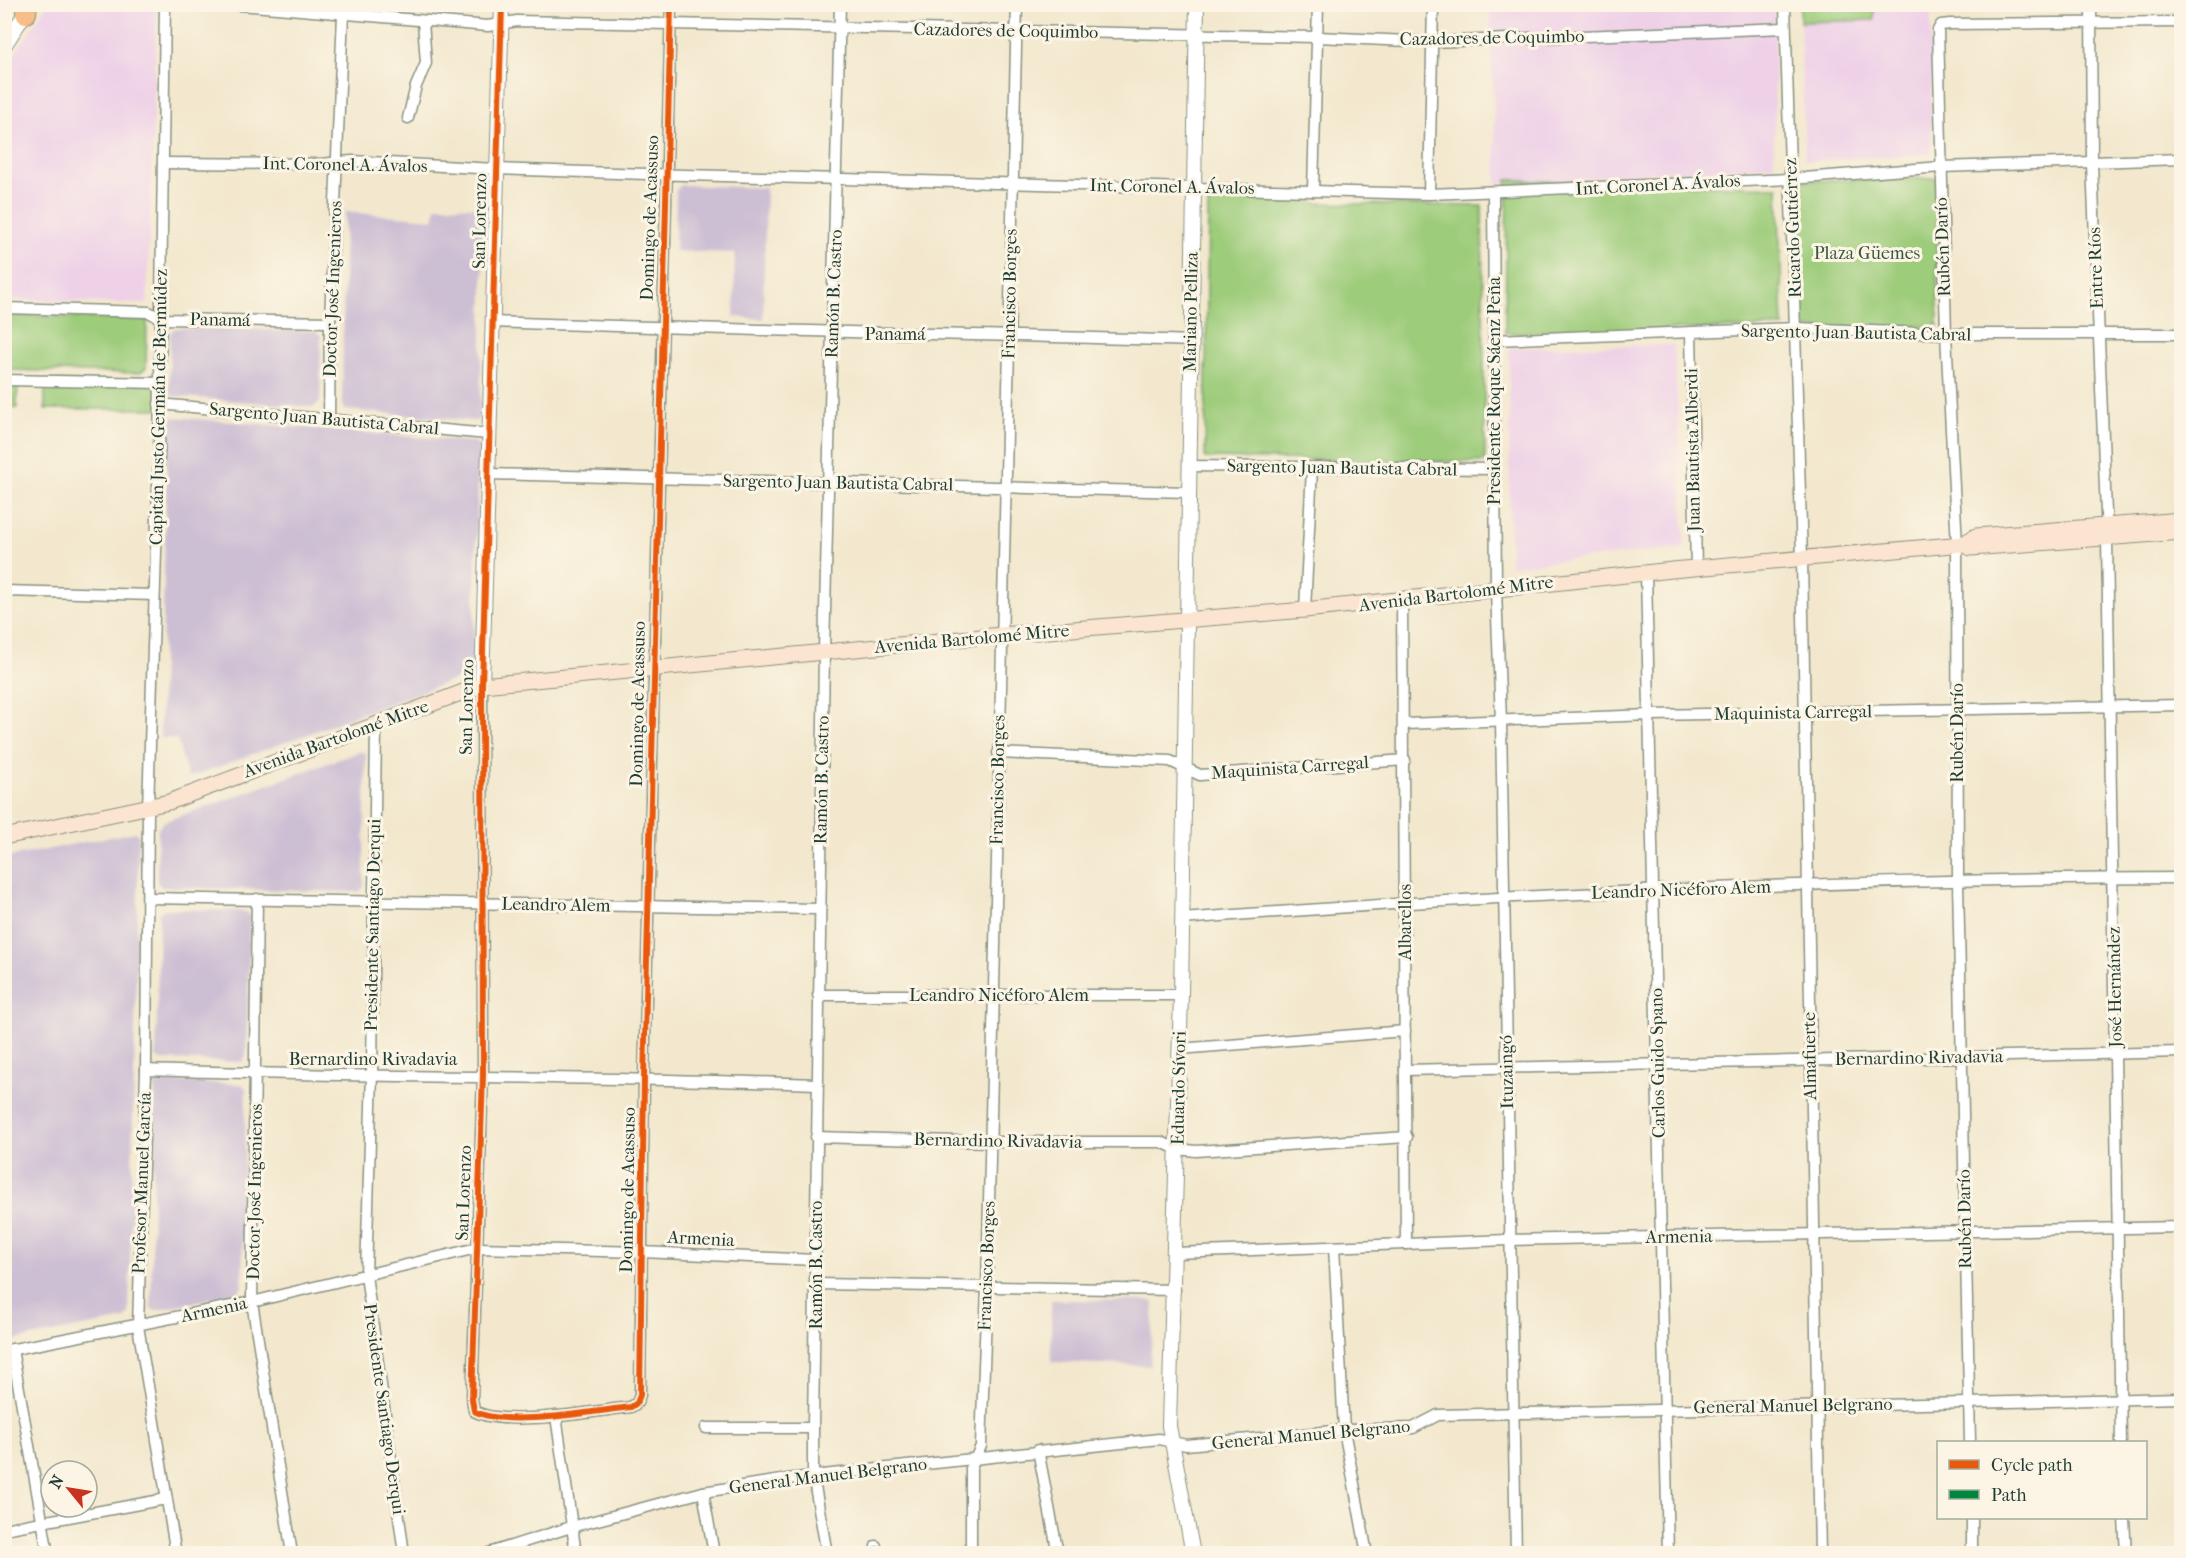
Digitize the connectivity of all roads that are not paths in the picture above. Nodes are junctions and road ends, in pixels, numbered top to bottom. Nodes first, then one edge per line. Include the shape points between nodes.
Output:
1 (165, 4) edge
2 (229, 4) edge
3 (502, 4) edge
4 (671, 4) edge
5 (840, 4) edge
6 (1017, 4) edge
7 (1197, 4) edge
8 (1318, 4) edge
9 (1433, 4) edge
10 (1785, 4) edge
11 (2091, 4) edge
12 (28, 7) edge
13 (343, 14) junction
14 (423, 21) junction
15 (2092, 21) junction
16 (502, 22) junction
17 (2181, 22) edge
18 (670, 23) junction
19 (839, 28) junction
20 (1785, 28) junction
21 (1016, 30) junction
22 (1197, 36) junction
23 (1317, 37) junction
24 (1432, 42) junction
25 (4, 46) edge
26 (408, 118) dead end
27 (2181, 159) edge
28 (338, 162) junction
29 (163, 163) junction
30 (2092, 163) junction
31 (1941, 166) junction
32 (496, 170) junction
33 (667, 175) junction
34 (1792, 179) junction
35 (838, 180) junction
36 (1012, 184) junction
37 (1193, 187) junction
38 (1312, 191) junction
39 (1493, 193) junction
40 (1429, 194) junction
41 (4, 308) edge
42 (160, 319) junction
43 (330, 322) junction
44 (492, 322) junction
45 (662, 328) junction
46 (1796, 328) junction
47 (833, 333) junction
48 (1691, 333) junction
49 (1946, 334) junction
50 (2098, 334) junction
51 (2181, 334) edge
52 (1009, 335) junction
53 (1494, 340) junction
54 (1190, 341) junction
55 (4, 381) edge
56 (160, 383) junction
57 (159, 404) junction
58 (329, 420) junction
59 (488, 434) junction
60 (1189, 466) junction
61 (1312, 468) junction
62 (1495, 469) junction
63 (488, 474) junction
64 (659, 479) junction
65 (828, 482) junction
66 (1005, 488) junction
67 (1188, 492) junction
68 (2181, 520) edge
69 (2181, 532) edge
70 (2106, 533) junction
71 (1960, 544) junction
72 (1802, 558) junction
73 (1696, 568) junction
74 (1646, 573) junction
75 (1496, 590) junction
76 (4, 591) edge
77 (154, 595) junction
78 (1402, 601) junction
79 (1305, 610) junction
80 (1188, 620) junction
81 (1001, 635) junction
82 (824, 652) junction
83 (654, 670) junction
84 (482, 685) junction
85 (2181, 705) edge
86 (2108, 707) junction
87 (1957, 708) junction
88 (1803, 714) junction
89 (1651, 715) junction
90 (1501, 721) junction
91 (1405, 724) junction
92 (376, 725) junction
93 (998, 753) junction
94 (1405, 760) junction
95 (1185, 768) junction
96 (148, 809) junction
97 (4, 837) edge
98 (2112, 878) junction
99 (2181, 878) edge
100 (1958, 882) junction
101 (1807, 886) junction
102 (1654, 889) junction
103 (1504, 896) junction
104 (148, 898) junction
105 (257, 899) junction
106 (372, 901) junction
107 (1405, 901) junction
108 (481, 903) junction
109 (648, 906) junction
110 (819, 909) junction
111 (1182, 919) junction
112 (993, 994) junction
113 (818, 995) junction
114 (1181, 995) junction
115 (1405, 1031) junction
116 (1179, 1049) junction
117 (2181, 1052) edge
118 (2116, 1053) junction
119 (1961, 1058) junction
120 (1810, 1060) junction
121 (1658, 1063) junction
122 (1507, 1069) junction
123 (146, 1070) junction
124 (1406, 1071) junction
125 (372, 1073) junction
126 (257, 1074) junction
127 (483, 1075) junction
128 (644, 1078) junction
129 (817, 1084) junction
130 (816, 1137) junction
131 (1407, 1137) junction
132 (990, 1142) junction
133 (1177, 1149) junction
134 (2181, 1227) edge
135 (2118, 1228) junction
136 (1965, 1232) junction
137 (1814, 1235) junction
138 (1660, 1238) junction
139 (1508, 1240) junction
140 (1406, 1244) junction
141 (1334, 1247) junction
142 (477, 1248) junction
143 (642, 1252) junction
144 (1176, 1253) junction
145 (816, 1260) junction
146 (366, 1275) junction
147 (816, 1284) junction
148 (987, 1288) junction
149 (1175, 1290) junction
150 (252, 1302) junction
151 (138, 1326) junction
152 (8, 1350) edge
153 (2181, 1398) edge
154 (2120, 1400) junction
155 (1969, 1402) junction
156 (1817, 1406) junction
157 (1663, 1409) junction
158 (1512, 1413) junction
159 (556, 1416) junction
160 (706, 1428) dead end
161 (813, 1428) junction
162 (1344, 1430) junction
163 (1970, 1441) edge
164 (2121, 1441) edge
165 (1170, 1442) junction
166 (1038, 1450) junction
167 (976, 1457) junction
168 (813, 1475) junction
169 (703, 1492) junction
170 (166, 1499) junction
171 (1972, 1519) edge
172 (2124, 1519) edge
173 (43, 1522) junction
174 (571, 1527) junction
175 (4, 1530) edge
176 (48, 1554) edge
177 (176, 1554) edge
178 (292, 1554) edge
179 (404, 1554) edge
180 (486, 1554) edge
181 (576, 1554) edge
182 (714, 1554) edge
183 (827, 1554) edge
184 (971, 1554) edge
185 (1058, 1554) edge
186 (1193, 1554) edge
187 (1367, 1554) edge
188 (1516, 1554) edge
189 (1668, 1554) edge
190 (1820, 1554) edge
191 (1972, 1554) edge
192 (2126, 1554) edge

1 - 29 street, Capitán Justo Germán de Bermúdez
2 - 13 street, Cazadores de Coquimbo
3 - 16 street, San Lorenzo
4 - 18 street, Domingo de Acassuso
5 - 19 street, Ramón B. Castro
6 - 21 street, Francisco Borges
7 - 22 street, Mariano Pelliza
8 - 23 street
9 - 24 street
10 - 20 street, Ricardo Gutiérrez
11 - 15 street, Entre Ríos
12 - 25 street
13 - 14 street, Cazadores de Coquimbo
13 - 28 street, Doctor José Ingenieros
14 - 16 street, Cazadores de Coquimbo via 489,26
14 - 26 street via 426,63
15 - 17 street
15 - 30 street, Entre Ríos
15 - 31 street, Rubén Darío via 1941,25
16 - 18 street, Cazadores de Coquimbo
16 - 32 street, San Lorenzo
18 - 19 street, Cazadores de Coquimbo
18 - 33 street, Domingo de Acassuso
19 - 21 street, Cazadores de Coquimbo
19 - 35 street, Ramón B. Castro
20 - 24 street, Cazadores de Coquimbo
20 - 34 street, Ricardo Gutiérrez
21 - 22 street, Cazadores de Coquimbo
21 - 36 street, Francisco Borges
22 - 23 street, Cazadores de Coquimbo
22 - 37 street, Mariano Pelliza
23 - 24 street, Cazadores de Coquimbo
23 - 38 street
24 - 40 street
27 - 30 street, Int. Coronel A. Ávalos
28 - 29 street, Int. Coronel A. Ávalos
28 - 32 street, Int. Coronel A. Ávalos
28 - 43 street, Doctor José Ingenieros
29 - 42 street, Capitán Justo Germán de Bermúdez
30 - 31 street, Int. Coronel A. Ávalos
30 - 50 street, Entre Ríos
31 - 34 street, Int. Coronel A. Ávalos
31 - 49 street, Rubén Darío
32 - 33 street, Int. Coronel A. Ávalos
32 - 44 street, San Lorenzo
33 - 35 street, Int. Coronel A. Ávalos
33 - 45 street, Domingo de Acassuso
34 - 39 street, Int. Coronel A. Ávalos
34 - 46 street, Ricardo Gutiérrez
35 - 36 street, Int. Coronel A. Ávalos
35 - 47 street, Ramón B. Castro
36 - 37 street, Int. Coronel A. Ávalos
36 - 52 street, Francisco Borges
37 - 38 street, Int. Coronel A. Ávalos
37 - 54 street, Mariano Pelliza
38 - 40 street, Int. Coronel A. Ávalos
39 - 40 street, Int. Coronel A. Ávalos
39 - 53 street, Presidente Roque Sáenz Peña
41 - 42 street, Panamá via 149,312
42 - 43 street, Panamá
42 - 56 street, Capitán Justo Germán de Bermúdez
43 - 58 street, Doctor José Ingenieros
44 - 45 street, Panamá
44 - 59 street, San Lorenzo
45 - 47 street, Panamá
45 - 64 street, Domingo de Acassuso
46 - 48 street, Sargento Juan Bautista Cabral
46 - 49 street, Sargento Juan Bautista Cabral
46 - 72 street, Ricardo Gutiérrez
47 - 52 street, Panamá
47 - 65 street, Ramón B. Castro
48 - 53 street, Sargento Juan Bautista Cabral
48 - 73 street, Juan Bautista Alberdi
49 - 50 street, Sargento Juan Bautista Cabral
49 - 71 street, Rubén Darío
50 - 51 street, Sargento Juan Bautista Cabral
50 - 70 street, Entre Ríos
52 - 54 street, Panamá
52 - 66 street, Francisco Borges
53 - 62 street, Presidente Roque Sáenz Peña
54 - 60 street, Mariano Pelliza
55 - 56 street
56 - 57 street, Capitán Justo Germán de Bermúdez
57 - 58 street, Sargento Juan Bautista Cabral
57 - 77 street, Capitán Justo Germán de Bermúdez
58 - 59 street, Sargento Juan Bautista Cabral
59 - 63 street, San Lorenzo
60 - 61 street, Sargento Juan Bautista Cabral
60 - 67 street, Mariano Pelliza
61 - 62 street, Sargento Juan Bautista Cabral
61 - 79 street
62 - 75 street, Presidente Roque Sáenz Peña
63 - 64 street, Sargento Juan Bautista Cabral
63 - 84 street, San Lorenzo
64 - 65 street, Sargento Juan Bautista Cabral
64 - 83 street, Domingo de Acassuso
65 - 66 street, Sargento Juan Bautista Cabral
65 - 82 street, Ramón B. Castro
66 - 67 street, Sargento Juan Bautista Cabral
66 - 81 street, Francisco Borges
67 - 80 street, Mariano Pelliza
68 - 70 main road, Avenida Bartolomé Mitre
69 - 70 main road, Avenida Bartolomé Mitre
70 - 71 main road, Avenida Bartolomé Mitre via 1976,536
70 - 86 street, José Hernández
71 - 72 main road, Avenida Bartolomé Mitre
71 - 87 street, Rubén Darío
72 - 73 main road, Avenida Bartolomé Mitre
72 - 88 street, Almafuerte
73 - 74 main road, Avenida Bartolomé Mitre
74 - 75 main road, Avenida Bartolomé Mitre
74 - 89 street, Carlos Guido Spano
75 - 78 main road, Avenida Bartolomé Mitre
75 - 90 street, Ituzaingó
76 - 77 street
77 - 96 street, Capitán Justo Germán de Bermúdez
78 - 79 main road, Avenida Bartolomé Mitre
78 - 91 street, Albarellos
79 - 80 main road, Avenida Bartolomé Mitre
80 - 81 main road, Avenida Bartolomé Mitre
80 - 95 street, Eduardo Sívori
81 - 82 main road, Avenida Bartolomé Mitre
81 - 93 street, Francisco Borges
82 - 83 main road, Avenida Bartolomé Mitre
82 - 110 street, Ramón B. Castro
83 - 84 main road, Avenida Bartolomé Mitre
83 - 109 street, Domingo de Acassuso
84 - 92 main road, Avenida Bartolomé Mitre
84 - 108 street, San Lorenzo
85 - 86 street, Maquinista Carregal
86 - 87 street, Maquinista Carregal
86 - 98 street, José Hernández
87 - 88 street, Maquinista Carregal
87 - 100 street, Rubén Darío
88 - 89 street, Maquinista Carregal
88 - 101 street, Almafuerte
89 - 90 street, Maquinista Carregal
89 - 102 street, Carlos Guido Spano
90 - 91 street, Maquinista Carregal
90 - 103 street, Ituzaingó
91 - 94 street, Albarellos
92 - 96 main road, Avenida Bartolomé Mitre
92 - 106 street, Presidente Santiago Derqui
93 - 95 street, Maquinista Carregal via 1170,761
93 - 112 street, Francisco Borges
94 - 95 street, Maquinista Carregal via 1200,775
94 - 107 street, Albarellos
95 - 111 street, Eduardo Sívori
96 - 97 main road, Avenida Bartolomé Mitre
96 - 104 street, Profesor Manuel García
98 - 99 street, Leandro Nicéforo Alem
98 - 100 street, Leandro Nicéforo Alem
98 - 118 street, José Hernández
100 - 101 street, Leandro Nicéforo Alem
100 - 119 street, Rubén Darío
101 - 102 street, Leandro Nicéforo Alem
101 - 120 street, Almafuerte
102 - 103 street, Leandro Nicéforo Alem
102 - 121 street, Carlos Guido Spano
103 - 107 street, Leandro Nicéforo Alem
103 - 122 street, Ituzaingó
104 - 105 street, Leandro Alem
104 - 123 street, Profesor Manuel García
105 - 106 street, Leandro Alem
105 - 126 street, Doctor José Ingenieros
106 - 108 street, Leandro Alem
106 - 125 street, Presidente Santiago Derqui
107 - 111 street, Leandro Nicéforo Alem
107 - 115 street, Albarellos
108 - 109 street, Leandro Alem
108 - 127 street, San Lorenzo
109 - 110 street, Leandro Alem
109 - 128 street, Domingo de Acassuso
110 - 113 street, Ramón B. Castro
111 - 114 street, Eduardo Sívori
112 - 113 street, Leandro Nicéforo Alem
112 - 114 street, Leandro Nicéforo Alem
112 - 132 street, Francisco Borges
113 - 129 street, Ramón B. Castro
114 - 116 street, Eduardo Sívori
115 - 116 street
115 - 124 street, Albarellos
116 - 133 street, Eduardo Sívori
117 - 118 street, Bernardino Rivadavia
118 - 119 street, Bernardino Rivadavia
118 - 135 street, José Hernández
119 - 120 street, Bernardino Rivadavia
119 - 136 street, Rubén Darío
120 - 121 street, Bernardino Rivadavia
120 - 137 street, Almafuerte
121 - 122 street, Bernardino Rivadavia
121 - 138 street, Carlos Guido Spano
122 - 124 street, Bernardino Rivadavia
122 - 139 street, Ituzaingó
123 - 126 street, Bernardino Rivadavia
123 - 151 street, Profesor Manuel García
124 - 131 street, Albarellos
125 - 126 street, Bernardino Rivadavia
125 - 127 street, Bernardino Rivadavia
125 - 146 street, Presidente Santiago Derqui
126 - 150 street, Doctor José Ingenieros
127 - 128 street, Bernardino Rivadavia
127 - 142 street, San Lorenzo
128 - 129 street, Bernardino Rivadavia
128 - 143 street, Domingo de Acassuso
129 - 130 street, Ramón B. Castro
130 - 132 street, Bernardino Rivadavia
130 - 145 street, Ramón B. Castro
131 - 133 street, Bernardino Rivadavia
131 - 140 street, Albarellos
132 - 133 street, Bernardino Rivadavia via 1161,1142
132 - 148 street, Francisco Borges
133 - 144 street, Eduardo Sívori
134 - 135 street, Armenia
135 - 136 street, Armenia
135 - 154 street, José Hernández
136 - 137 street, Armenia
136 - 155 street, Rubén Darío
137 - 138 street, Armenia
137 - 156 street, Almafuerte
138 - 139 street, Armenia
138 - 157 street, Carlos Guido Spano
139 - 140 street, Armenia
139 - 158 street, Ituzaingó
140 - 141 street, Armenia
141 - 144 street, Armenia
141 - 162 street
142 - 143 street, Armenia
142 - 146 street, Armenia
142 - 159 street, San Lorenzo via 474,1411 486,1417
143 - 145 street, Armenia
143 - 159 street, Domingo de Acassuso via 637,1403
144 - 149 street, Eduardo Sívori
145 - 147 street, Ramón B. Castro
146 - 150 street, Armenia
146 - 179 street, Presidente Santiago Derqui
147 - 148 street
147 - 161 street, Ramón B. Castro
148 - 149 street
148 - 167 street, Francisco Borges via 981,1446
149 - 165 street, Eduardo Sívori
150 - 151 street, Armenia
150 - 178 street, Doctor José Ingenieros
151 - 152 street, Armenia
151 - 170 street, Profesor Manuel García
152 - 173 street
153 - 154 street, General Manuel Belgrano
154 - 155 street, General Manuel Belgrano
154 - 164 street, José Hernández
155 - 156 street, General Manuel Belgrano
155 - 163 street, Rubén Darío
156 - 157 street, General Manuel Belgrano
156 - 190 street, Almafuerte
157 - 158 street, General Manuel Belgrano
157 - 189 street, Carlos Guido Spano
158 - 162 street, General Manuel Belgrano via 1438,1415 1413,1428
158 - 188 street, Ituzaingó
159 - 174 street
160 - 161 street
161 - 168 street, Ramón B. Castro
162 - 165 street, General Manuel Belgrano via 1186,1445
162 - 187 street
165 - 166 street, General Manuel Belgrano via 1159,1439
165 - 186 street, Eduardo Sívori
166 - 167 street, General Manuel Belgrano
166 - 185 street
167 - 168 street, General Manuel Belgrano
167 - 184 street, Francisco Borges via 970,1468
168 - 169 street, General Manuel Belgrano
168 - 183 street, Ramón B. Castro
169 - 174 street, General Manuel Belgrano
169 - 182 street
170 - 173 street
170 - 177 street, Profesor Manuel García
171 - 191 street
172 - 192 street
173 - 175 street
173 - 176 street
174 - 180 street, General Manuel Belgrano
174 - 181 street

